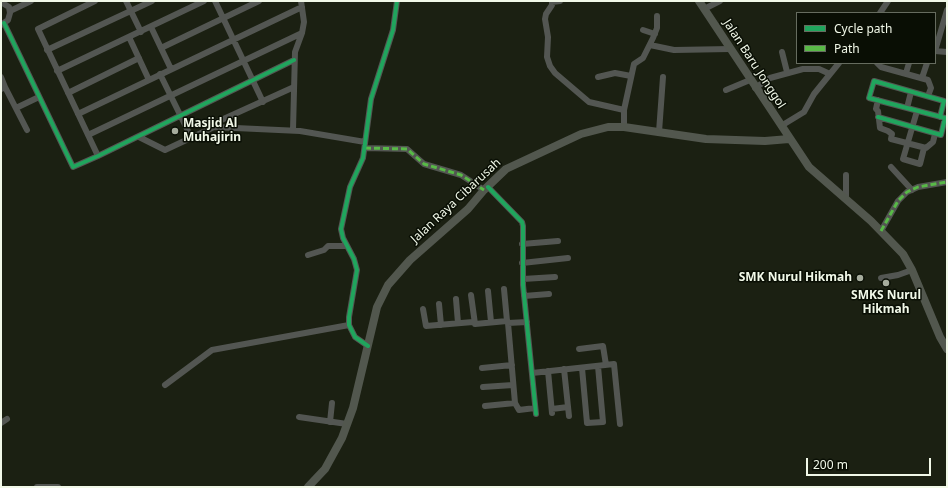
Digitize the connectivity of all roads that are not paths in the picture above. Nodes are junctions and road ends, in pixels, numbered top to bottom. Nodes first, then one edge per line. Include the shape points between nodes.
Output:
1 (21, 1) edge
2 (31, 1) edge
3 (95, 1) edge
4 (126, 1) edge
5 (152, 1) edge
6 (204, 1) edge
7 (215, 1) edge
8 (258, 1) edge
9 (397, 1) edge
10 (552, 1) edge
11 (560, 1) edge
12 (698, 1) edge
13 (720, 1) edge
14 (888, 1) edge
15 (1, 2) edge
16 (302, 4) edge
17 (9, 9) junction
18 (704, 9) junction
19 (947, 10) edge
20 (131, 11) junction
21 (881, 12) edge
22 (657, 16) dead end
23 (223, 18) junction
24 (3, 24) edge
25 (151, 27) junction
26 (643, 30) dead end
27 (140, 32) junction
28 (302, 33) junction
29 (655, 34) junction
30 (129, 37) junction
31 (233, 39) junction
32 (650, 45) junction
33 (161, 48) junction
34 (936, 48) edge
35 (730, 49) junction
36 (48, 50) junction
37 (936, 51) edge
38 (782, 52) dead end
39 (947, 52) edge
40 (139, 58) junction
41 (294, 60) junction
42 (244, 61) junction
43 (838, 64) edge
44 (878, 64) edge
45 (909, 64) edge
46 (927, 64) edge
47 (171, 69) junction
48 (57, 71) junction
49 (787, 72) junction
50 (906, 73) junction
51 (160, 74) junction
52 (830, 74) junction
53 (631, 76) junction
54 (1, 77) edge
55 (598, 77) dead end
56 (663, 77) dead end
57 (922, 78) junction
58 (149, 80) junction
59 (750, 80) junction
60 (253, 81) junction
61 (294, 87) junction
62 (3, 88) edge
63 (755, 88) junction
64 (726, 90) dead end
65 (911, 92) junction
66 (68, 93) junction
67 (171, 96) junction
68 (928, 96) junction
69 (38, 98) junction
70 (878, 100) junction
71 (263, 102) junction
72 (16, 108) junction
73 (907, 108) junction
74 (624, 110) junction
75 (917, 111) junction
76 (78, 114) junction
77 (181, 116) junction
78 (940, 117) junction
79 (878, 118) junction
80 (220, 121) junction
81 (47, 122) dead end
82 (781, 126) junction
83 (624, 127) junction
84 (912, 127) junction
85 (27, 130) dead end
86 (293, 130) junction
87 (659, 132) junction
88 (935, 134) junction
89 (88, 135) junction
90 (190, 135) junction
91 (141, 136) junction
92 (790, 139) junction
93 (908, 143) junction
94 (365, 145) junction
95 (924, 148) junction
96 (98, 156) junction
97 (892, 167) dead end
98 (846, 175) dead end
99 (947, 182) edge
100 (486, 188) junction
101 (915, 188) junction
102 (846, 199) junction
103 (881, 231) junction
104 (558, 241) dead end
105 (522, 244) junction
106 (347, 246) junction
107 (308, 255) dead end
108 (568, 258) dead end
109 (522, 263) junction
110 (912, 270) junction
111 (554, 277) dead end
112 (881, 278) dead end
113 (523, 279) junction
114 (504, 289) dead end
115 (488, 291) dead end
116 (549, 294) dead end
117 (471, 295) dead end
118 (524, 296) junction
119 (456, 299) dead end
120 (439, 304) dead end
121 (423, 309) dead end
122 (491, 322) junction
123 (507, 322) junction
124 (527, 322) junction
125 (458, 324) junction
126 (475, 324) junction
127 (349, 325) junction
128 (441, 325) junction
129 (368, 346) junction
130 (579, 349) dead end
131 (947, 349) edge
132 (512, 365) junction
133 (606, 365) junction
134 (598, 366) junction
135 (482, 368) dead end
136 (582, 368) junction
137 (564, 369) junction
138 (548, 371) junction
139 (532, 373) junction
140 (165, 385) dead end
141 (513, 385) junction
142 (483, 388) dead end
143 (332, 403) dead end
144 (515, 403) junction
145 (485, 406) dead end
146 (568, 407) junction
147 (569, 416) dead end
148 (299, 418) dead end
149 (330, 422) junction
150 (347, 424) junction
151 (620, 424) dead end
152 (37, 487) edge
153 (58, 487) edge
154 (308, 487) edge

1 - 17 street
2 - 17 street
3 - 36 street via 38,29
4 - 20 street
5 - 20 street
6 - 25 street
7 - 23 street
8 - 23 street
9 - 94 street via 393,30 371,99
10 - 11 street
10 - 74 street via 545,19 548,37 547,57 554,73 589,102
12 - 18 main road, Jalan Baru Jonggol
13 - 18 street
14 - 21 street
15 - 17 street
16 - 28 street
16 - 31 street
17 - 24 street via 9,18
18 - 35 main road, Jalan Baru Jonggol
19 - 34 street
20 - 27 street
20 - 36 street
22 - 29 street
23 - 31 street
23 - 33 street
24 - 69 street
25 - 27 street
25 - 33 street
26 - 29 street
27 - 30 street
28 - 41 street via 296,46
28 - 42 street
29 - 32 street
30 - 40 street
30 - 48 street
31 - 42 street
31 - 47 street
32 - 35 street via 674,50
32 - 53 street via 643,58 634,64
33 - 47 street
35 - 59 main road, Jalan Baru Jonggol
36 - 48 street
37 - 39 street
38 - 49 street
40 - 58 street
40 - 66 street
41 - 60 street
41 - 61 street
42 - 60 street
42 - 67 street
43 - 52 street
44 - 50 street
45 - 50 street
46 - 57 street
47 - 51 street
48 - 66 street
49 - 52 street via 819,68
49 - 63 street via 770,78
50 - 57 street
51 - 58 street
51 - 67 street
52 - 82 street via 804,112
53 - 55 street via 615,73
53 - 74 street
54 - 62 street
56 - 87 street
57 - 68 street via 928,80 931,88
58 - 76 street
59 - 63 main road, Jalan Baru Jonggol
59 - 64 street
60 - 71 street
60 - 77 street
61 - 71 street
61 - 86 street
62 - 72 street
63 - 82 main road, Jalan Baru Jonggol
65 - 68 street
65 - 70 street via 874,81 869,98
65 - 73 street
66 - 76 street
67 - 77 street
67 - 89 street
68 - 78 street via 944,101
69 - 72 street
69 - 81 street
69 - 96 street via 71,165 77,166
70 - 73 street
70 - 79 street
71 - 80 street
72 - 85 street
73 - 75 street
74 - 83 street
75 - 78 street
75 - 84 street
76 - 89 street
77 - 90 street
77 - 91 street
78 - 88 street via 945,118 941,135
79 - 84 street
79 - 93 street via 880,128 892,134 891,139
80 - 86 street via 224,125
80 - 90 street
82 - 92 main road, Jalan Baru Jonggol
83 - 87 main road, Jalan Raya Cibarusah
83 - 100 main road, Jalan Raya Cibarusah via 608,127 581,134 506,169
84 - 88 street
84 - 93 street
86 - 91 street via 214,127 165,150
86 - 94 street
87 - 92 main road, Jalan Raya Cibarusah via 706,139
88 - 95 street via 934,142
89 - 96 street
90 - 91 street via 165,146
91 - 96 street
92 - 102 main road, Jalan Baru Jonggol via 813,172
93 - 95 street
93 - 95 street via 903,159 920,164
94 - 100 street via 407,149 424,164 461,175
94 - 106 street via 363,158 350,187 342,224 342,234
97 - 101 street
98 - 102 street
99 - 101 street
100 - 105 street via 522,222
100 - 129 main road, Jalan Raya Cibarusah via 468,209 392,279 377,307
101 - 103 street via 898,200
102 - 103 main road, Jalan Baru Jonggol
103 - 110 main road, Jalan Baru Jonggol via 903,254
104 - 105 street
105 - 109 street
106 - 107 street via 328,246 324,250
106 - 127 street via 357,270
108 - 109 street
109 - 113 street
110 - 112 street via 898,276
110 - 131 main road, Jalan Baru Jonggol
111 - 113 street
113 - 118 street
114 - 123 street
115 - 122 street
116 - 118 street
117 - 126 street
118 - 124 street
119 - 125 street
120 - 128 street
121 - 128 street via 426,326
122 - 123 street
122 - 126 street
123 - 124 street
123 - 132 street
124 - 139 street
125 - 126 street
125 - 128 street
127 - 129 street via 355,338
127 - 140 street via 212,350
129 - 150 main road, Jalan Raya Cibarusah
130 - 133 street via 603,346
132 - 135 street
132 - 141 street
133 - 134 street
133 - 151 street via 615,365
134 - 136 street
134 - 136 street via 603,422 587,423
136 - 137 street
137 - 138 street
137 - 146 street
138 - 139 street
138 - 146 street via 552,411
139 - 144 street via 535,411 518,410
141 - 142 street
141 - 144 street
143 - 149 street
144 - 145 street
146 - 147 street
148 - 149 street
149 - 150 street
150 - 154 main road, Jalan Raya Cibarusah via 330,463
152 - 153 street

